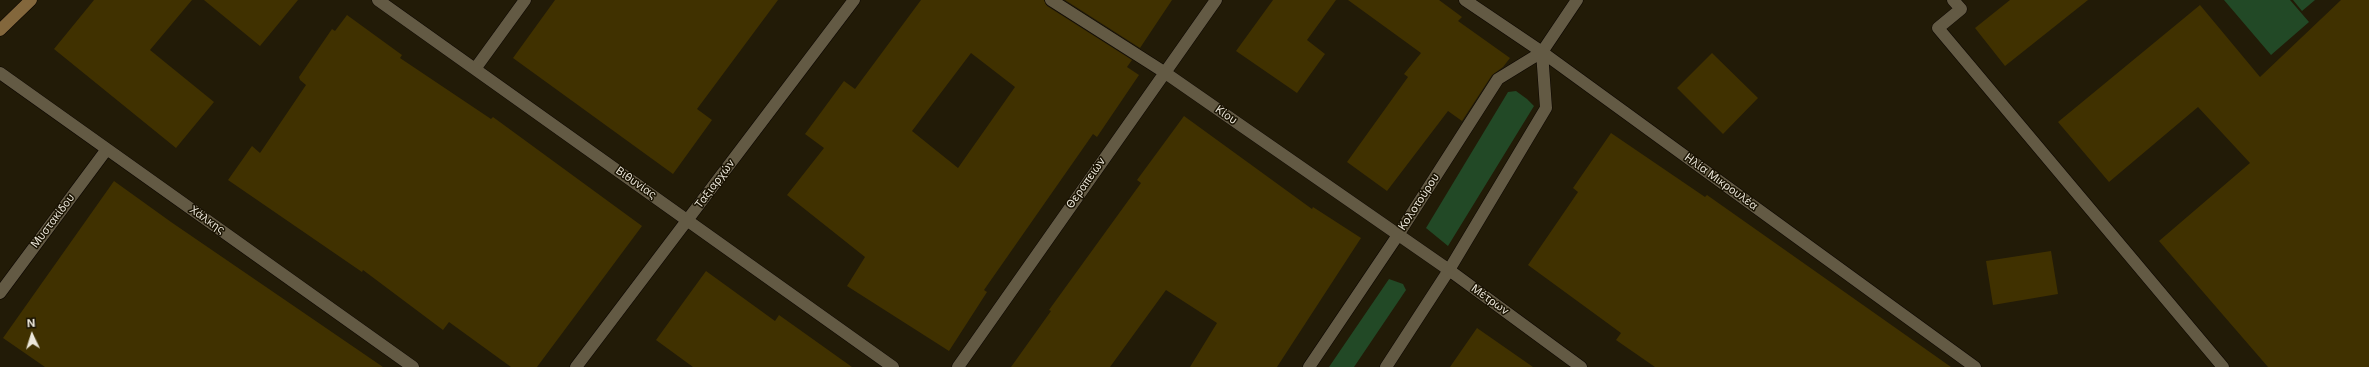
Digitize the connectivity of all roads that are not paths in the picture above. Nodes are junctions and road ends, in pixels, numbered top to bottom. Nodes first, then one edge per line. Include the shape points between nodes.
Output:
1 (31, 0) edge
2 (378, 0) edge
3 (525, 0) edge
4 (854, 0) edge
5 (1051, 0) edge
6 (1216, 0) edge
7 (1465, 0) edge
8 (1577, 0) edge
9 (1954, 0) edge
10 (0, 30) edge
11 (1542, 52) junction
12 (475, 69) junction
13 (1164, 72) junction
14 (0, 73) edge
15 (107, 149) junction
16 (688, 220) junction
17 (1398, 235) junction
18 (1449, 270) junction
19 (0, 293) edge
20 (413, 367) edge
21 (576, 367) edge
22 (893, 367) edge
23 (958, 367) edge
24 (1309, 367) edge
25 (1386, 367) edge
26 (1581, 367) edge
27 (1975, 367) edge
28 (2223, 367) edge

1 - 10 main road
2 - 12 street, Βιθυνίας
3 - 12 street
4 - 16 street, Ταξιαρχών
5 - 13 street, Κίου
6 - 13 street, Θεραπειών
7 - 11 street, Ηλία Μικρουλέα
8 - 11 street, Κολοτούρου
9 - 28 street via 1961,9 1938,28
11 - 17 street, Κολοτούρου via 1498,79
11 - 18 street via 1546,108
11 - 27 street, Ηλία Μικρουλέα
12 - 16 street, Βιθυνίας
13 - 17 street, Κίου
13 - 23 street, Θεραπειών
14 - 15 street, Χάλκης
15 - 19 street, Μυστακίδου
15 - 20 street, Χάλκης
16 - 21 street, Ταξιαρχών
16 - 22 street, Βιθυνίας
17 - 18 street, Μέτρων
17 - 24 street, Κολοτούρου
18 - 25 street
18 - 26 street, Μέτρων

